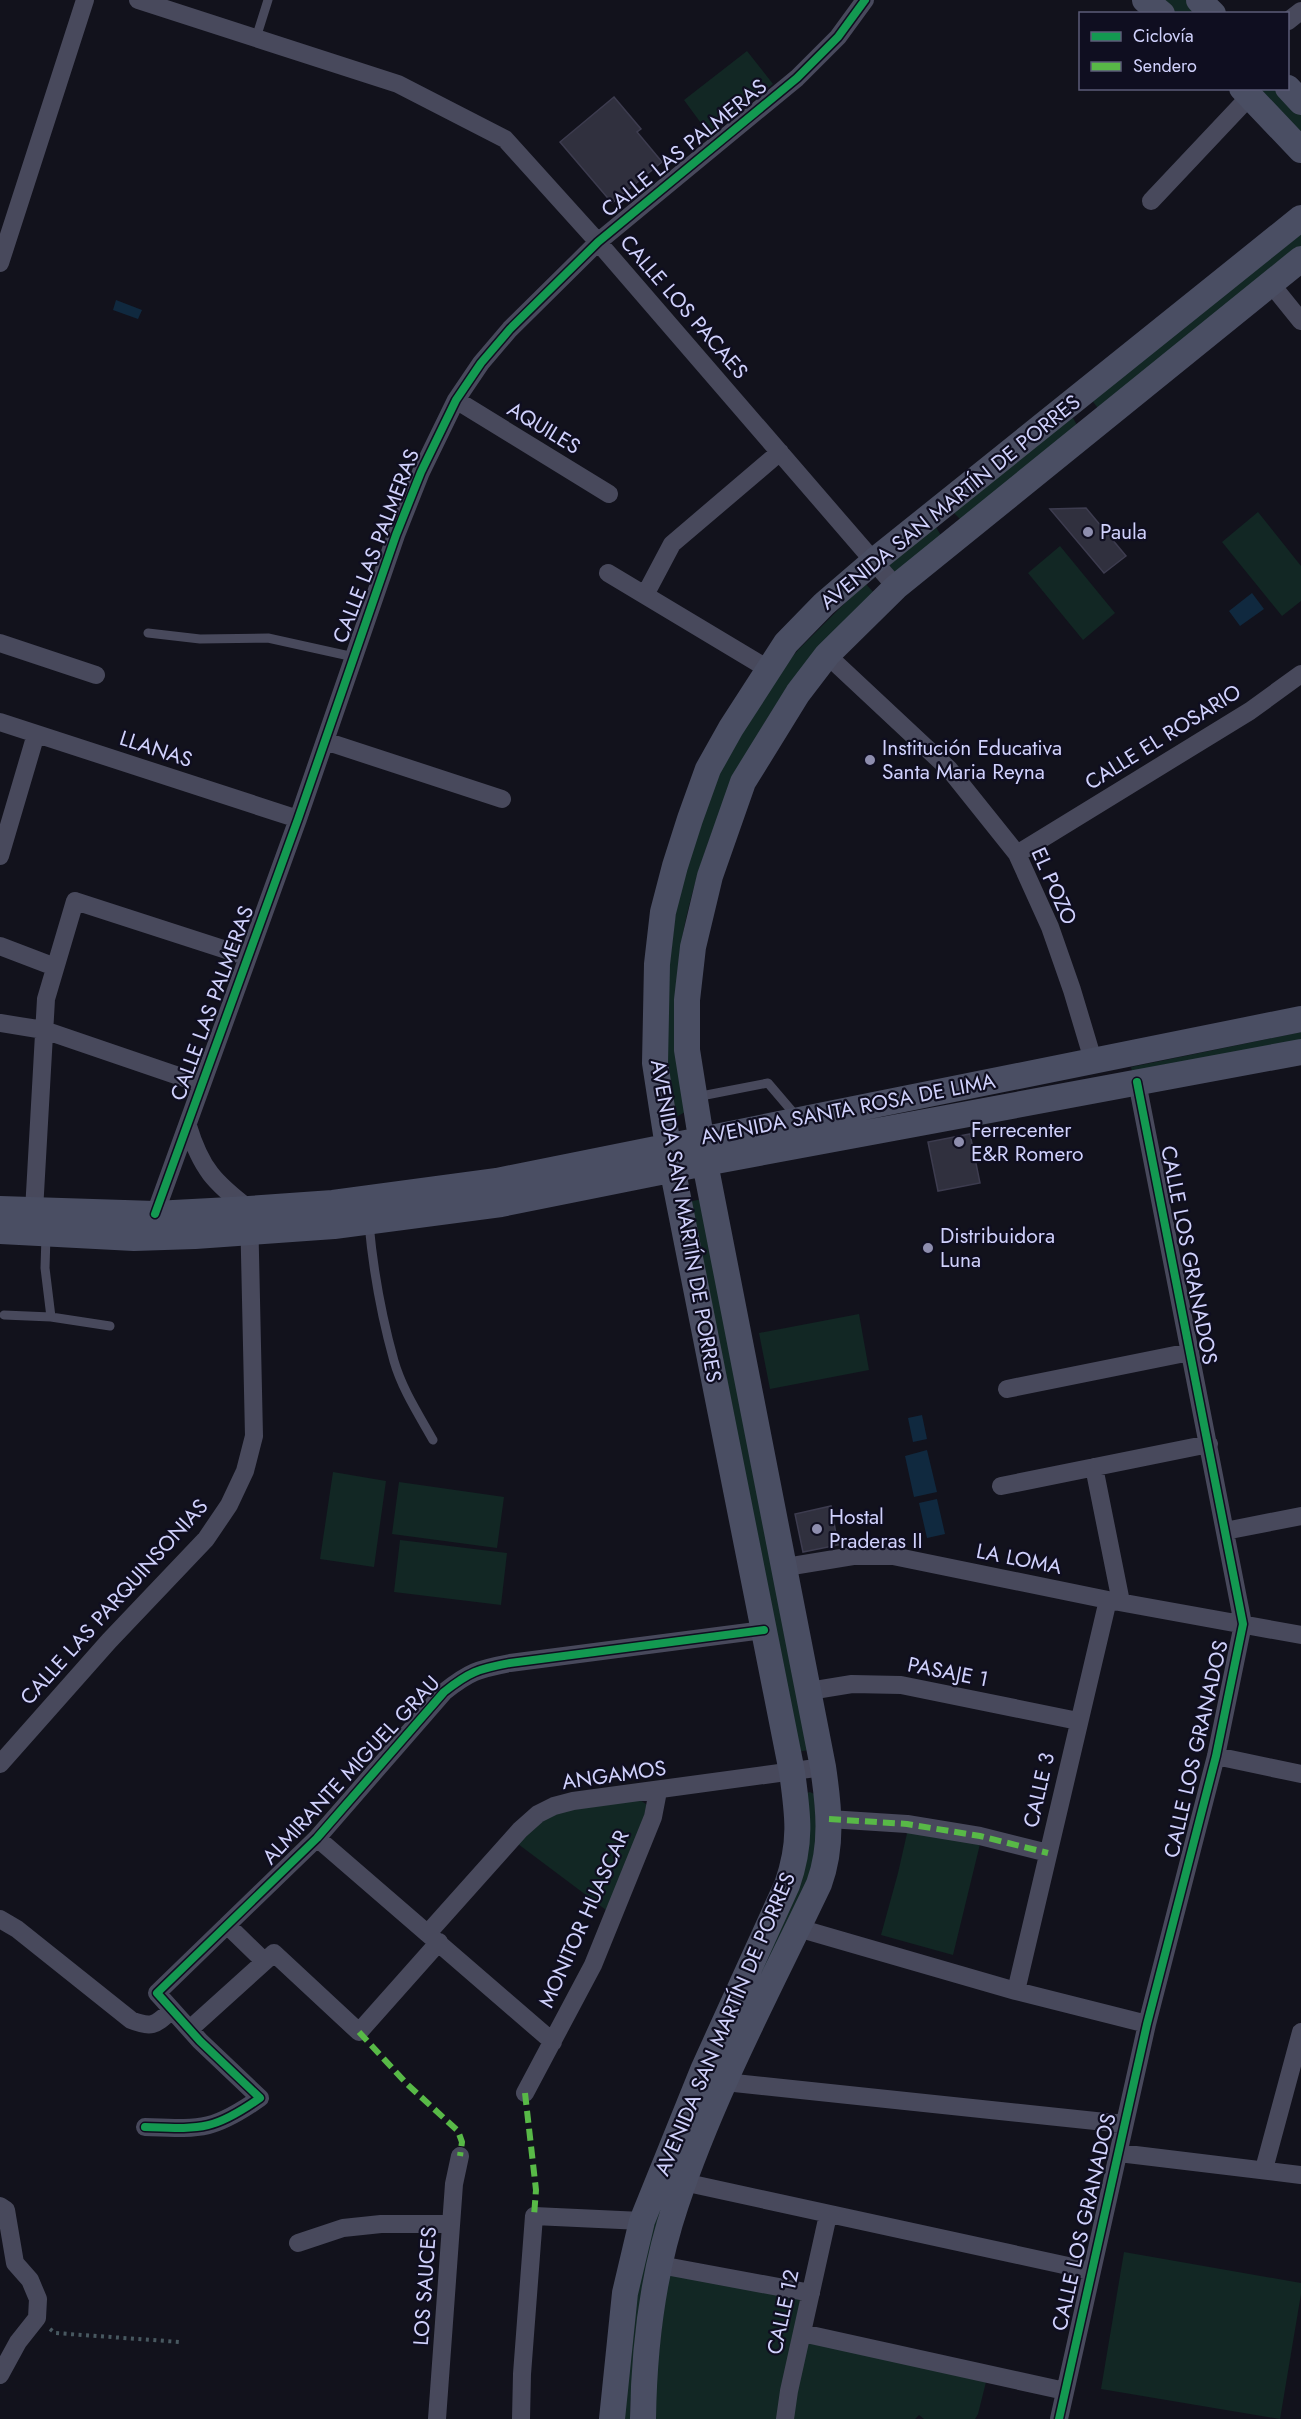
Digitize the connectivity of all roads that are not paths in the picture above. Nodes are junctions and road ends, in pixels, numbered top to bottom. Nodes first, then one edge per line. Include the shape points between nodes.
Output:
1 (85, 0) edge
2 (138, 0) edge
3 (268, 0) edge
4 (865, 0) edge
5 (1145, 0) edge
6 (1199, 0) edge
7 (1301, 10) edge
8 (1160, 12) edge
9 (1211, 12) edge
10 (1289, 19) edge
11 (256, 38) junction
12 (1289, 90) edge
13 (1246, 92) edge
14 (1301, 102) edge
15 (1301, 150) edge
16 (1151, 201) dead end
17 (1301, 219) edge
18 (5, 231) edge
19 (598, 242) junction
20 (1301, 259) edge
21 (0, 264) edge
22 (1271, 284) junction
23 (1301, 321) edge
24 (1077, 398) junction
25 (456, 400) junction
26 (1098, 424) junction
27 (780, 452) junction
28 (609, 494) dead end
29 (940, 508) junction
30 (961, 534) junction
31 (874, 561) junction
32 (608, 573) dead end
33 (896, 587) junction
34 (645, 595) junction
35 (148, 633) dead end
36 (0, 643) edge
37 (827, 655) junction
38 (354, 657) junction
39 (768, 669) junction
40 (1301, 674) edge
41 (96, 675) dead end
42 (0, 722) edge
43 (36, 734) junction
44 (325, 741) junction
45 (708, 769) junction
46 (743, 782) junction
47 (502, 799) dead end
48 (298, 819) junction
49 (1017, 854) junction
50 (0, 856) edge
51 (675, 866) junction
52 (710, 876) junction
53 (0, 945) edge
54 (248, 957) junction
55 (55, 967) junction
56 (1301, 1019) edge
57 (0, 1023) edge
58 (44, 1030) junction
59 (1301, 1052) edge
60 (1093, 1060) junction
61 (1137, 1082) junction
62 (202, 1084) junction
63 (695, 1098) junction
64 (799, 1119) junction
65 (188, 1126) junction
66 (704, 1151) junction
67 (671, 1158) junction
68 (0, 1209) edge
69 (34, 1211) junction
70 (155, 1214) junction
71 (250, 1220) junction
72 (369, 1221) junction
73 (0, 1231) edge
74 (46, 1234) junction
75 (4, 1315) dead end
76 (51, 1317) junction
77 (110, 1326) dead end
78 (1191, 1352) junction
79 (1006, 1389) dead end
80 (433, 1440) dead end
81 (1209, 1444) junction
82 (1094, 1467) junction
83 (1001, 1486) dead end
84 (1301, 1516) edge
85 (1225, 1531) junction
86 (786, 1567) junction
87 (1114, 1601) junction
88 (1243, 1624) junction
89 (764, 1630) junction
90 (1301, 1635) edge
91 (809, 1691) junction
92 (1078, 1721) junction
93 (1216, 1756) junction
94 (3, 1757) edge
95 (824, 1767) junction
96 (792, 1772) junction
97 (1301, 1774) edge
98 (658, 1791) junction
99 (829, 1819) junction
100 (317, 1838) junction
101 (1048, 1853) junction
102 (0, 1919) edge
103 (227, 1924) junction
104 (798, 1928) junction
105 (433, 1938) junction
106 (269, 1957) junction
107 (1017, 1991) junction
108 (172, 2010) junction
109 (1147, 2024) junction
110 (190, 2029) junction
111 (1301, 2032) edge
112 (553, 2042) junction
113 (724, 2082) junction
114 (525, 2093) dead end
115 (1124, 2124) junction
116 (145, 2127) dead end
117 (1119, 2153) junction
118 (460, 2156) dead end
119 (1264, 2169) junction
120 (1301, 2175) edge
121 (672, 2179) junction
122 (0, 2206) edge
123 (828, 2215) junction
124 (642, 2221) junction
125 (451, 2224) junction
126 (298, 2243) dead end
127 (660, 2265) junction
128 (1092, 2271) junction
129 (811, 2293) junction
130 (802, 2333) junction
131 (0, 2375) edge
132 (1065, 2391) junction
133 (437, 2419) edge
134 (521, 2419) edge
135 (612, 2419) edge
136 (643, 2419) edge
137 (785, 2419) edge
138 (1059, 2419) edge

1 - 18 street
2 - 11 street, CALLE LOS PACAES
3 - 11 lane
4 - 19 street, CALLE LAS PALMERAS via 838,37 797,78
5 - 8 main road
6 - 9 main road
7 - 10 street
11 - 19 street, CALLE LOS PACAES via 398,84 505,139
12 - 14 main road
13 - 15 main road
13 - 16 street
17 - 24 main road, AVENIDA SAN MARTÍN DE PORRES
18 - 21 street
19 - 25 street, CALLE LAS PALMERAS via 510,329
19 - 27 street, CALLE LOS PACAES
20 - 22 main road, AVENIDA SAN MARTÍN DE PORRES
22 - 23 street
22 - 26 main road, AVENIDA SAN MARTÍN DE PORRES
24 - 26 main road
24 - 29 main road, AVENIDA SAN MARTÍN DE PORRES
25 - 28 street, AQUILES
25 - 38 street, CALLE LAS PALMERAS via 416,482
26 - 30 main road, AVENIDA SAN MARTÍN DE PORRES
27 - 31 street, CALLE LOS PACAES
27 - 34 street via 672,544
29 - 30 main road
29 - 31 main road, AVENIDA SAN MARTÍN DE PORRES
30 - 33 main road, AVENIDA SAN MARTÍN DE PORRES
31 - 33 street, CALLE LOS PACAES
31 - 39 main road, AVENIDA SAN MARTÍN DE PORRES via 824,604 786,643
32 - 34 street
33 - 37 main road, AVENIDA SAN MARTÍN DE PORRES
34 - 39 street
35 - 38 lane via 200,639 268,638
36 - 41 street
37 - 46 main road, AVENIDA SAN MARTÍN DE PORRES via 798,693
37 - 49 street, EL POZO via 949,769
38 - 44 street, CALLE LAS PALMERAS
39 - 45 main road, AVENIDA SAN MARTÍN DE PORRES
40 - 49 street, CALLE EL ROSARIO via 1250,711
42 - 43 street, LLANAS
43 - 48 street, LLANAS
43 - 50 street
44 - 47 street
44 - 48 street, CALLE LAS PALMERAS
45 - 46 main road
45 - 51 main road, AVENIDA SAN MARTÍN DE PORRES
46 - 52 main road, AVENIDA SAN MARTÍN DE PORRES
48 - 54 street, CALLE LAS PALMERAS
49 - 60 street, EL POZO via 1050,927
51 - 52 main road
51 - 67 main road, AVENIDA SAN MARTÍN DE PORRES via 663,912 655,1011 655,1063
52 - 63 main road, AVENIDA SAN MARTÍN DE PORRES via 693,947 687,1000 687,1050
53 - 55 street
54 - 55 street via 75,901
54 - 62 street, CALLE LAS PALMERAS
55 - 58 street via 46,999
56 - 60 main road, AVENIDA SANTA ROSA DE LIMA
57 - 58 street
58 - 62 street
58 - 69 street
59 - 61 main road, AVENIDA SANTA ROSA DE LIMA
60 - 64 main road, AVENIDA SANTA ROSA DE LIMA
61 - 66 main road, AVENIDA SANTA ROSA DE LIMA
61 - 78 street, CALLE LOS GRANADOS
62 - 65 street, CALLE LAS PALMERAS
63 - 64 lane via 768,1083
63 - 66 main road, AVENIDA SAN MARTÍN DE PORRES
64 - 66 main road, AVENIDA SANTA ROSA DE LIMA
65 - 70 street, CALLE LAS PALMERAS
65 - 71 street, CALLE LAS PALMERAS via 206,1168
66 - 67 main road, AVENIDA SANTA ROSA DE LIMA
66 - 86 main road, AVENIDA SAN MARTÍN DE PORRES
67 - 71 main road, AVENIDA SANTA ROSA DE LIMA via 344,1202
67 - 72 main road, AVENIDA SANTA ROSA DE LIMA via 501,1204
67 - 89 main road, AVENIDA SAN MARTÍN DE PORRES
68 - 69 main road, AVENIDA SANTA ROSA DE LIMA
69 - 70 main road, AVENIDA SANTA ROSA DE LIMA
70 - 71 main road, AVENIDA SANTA ROSA DE LIMA
71 - 72 main road, AVENIDA SANTA ROSA DE LIMA
71 - 74 main road, AVENIDA SANTA ROSA DE LIMA via 134,1238
71 - 94 street, CALLE LAS PARQUINSONIAS via 254,1436 237,1488 206,1539
72 - 80 lane via 394,1362
73 - 74 main road, AVENIDA SANTA ROSA DE LIMA
74 - 76 lane via 45,1268
75 - 76 lane
76 - 77 lane
78 - 79 street
78 - 81 street, CALLE LOS GRANADOS
81 - 82 street
81 - 85 street, CALLE LOS GRANADOS
82 - 83 street
82 - 87 street
84 - 85 street
85 - 88 street, CALLE LOS GRANADOS
86 - 87 street, LA LOMA via 853,1556 893,1556
86 - 91 main road, AVENIDA SAN MARTÍN DE PORRES
87 - 88 street, LA LOMA
87 - 92 street, CALLE 3
88 - 90 street, LA LOMA
88 - 93 street, CALLE LOS GRANADOS
89 - 96 main road, AVENIDA SAN MARTÍN DE PORRES
89 - 100 street, ALMIRANTE MIGUEL GRAU via 479,1669 444,1692
91 - 92 street, PASAJE 1 via 852,1684 901,1685
91 - 95 main road, AVENIDA SAN MARTÍN DE PORRES
92 - 101 street, CALLE 3
93 - 97 street
93 - 109 street, CALLE LOS GRANADOS
95 - 96 street, ANGAMOS
95 - 99 main road, AVENIDA SAN MARTÍN DE PORRES
96 - 98 street, ANGAMOS
96 - 121 main road, AVENIDA SAN MARTÍN DE PORRES via 798,1815 796,1860 703,2070
98 - 105 street, ANGAMOS via 573,1801 538,1814 520,1830
98 - 112 street, MONITOR HUASCAR via 653,1817 593,1965
99 - 101 street via 907,1824
99 - 104 main road, AVENIDA SAN MARTÍN DE PORRES via 826,1865
100 - 103 street, ALMIRANTE MIGUEL GRAU
100 - 105 street
101 - 107 street, CALLE 3
102 - 108 street via 131,2020 145,2026 156,2024
103 - 106 street
103 - 108 street, ALMIRANTE MIGUEL GRAU via 157,1993
104 - 107 street
104 - 113 main road, AVENIDA SAN MARTÍN DE PORRES
105 - 106 street, ANGAMOS via 358,2032
105 - 112 street
106 - 110 street
107 - 109 street
108 - 110 street
109 - 115 street, CALLE LOS GRANADOS
110 - 116 street via 260,2098 232,2118 210,2126
111 - 119 street
112 - 114 street, MONITOR HUASCAR
113 - 115 street
113 - 121 main road, AVENIDA SAN MARTÍN DE PORRES
115 - 117 street, CALLE LOS GRANADOS
117 - 119 street
117 - 128 street, CALLE LOS GRANADOS
118 - 125 street, LOS SAUCES
119 - 120 street
121 - 123 street
121 - 124 main road, AVENIDA SAN MARTÍN DE PORRES
121 - 127 main road, AVENIDA SAN MARTÍN DE PORRES via 675,2205
122 - 131 street via 6,2210 15,2263 30,2280 38,2299 37,2318
123 - 128 street
123 - 129 street, CALLE 12
124 - 134 street via 534,2216
124 - 135 main road, AVENIDA SAN MARTÍN DE PORRES via 625,2293
125 - 126 street via 343,2228
125 - 133 street, LOS SAUCES
127 - 129 street
127 - 136 main road, AVENIDA SAN MARTÍN DE PORRES via 648,2335
128 - 132 street, CALLE LOS GRANADOS
129 - 130 street, CALLE 12
130 - 132 street
130 - 137 street, CALLE 12
132 - 138 street, CALLE LOS GRANADOS

